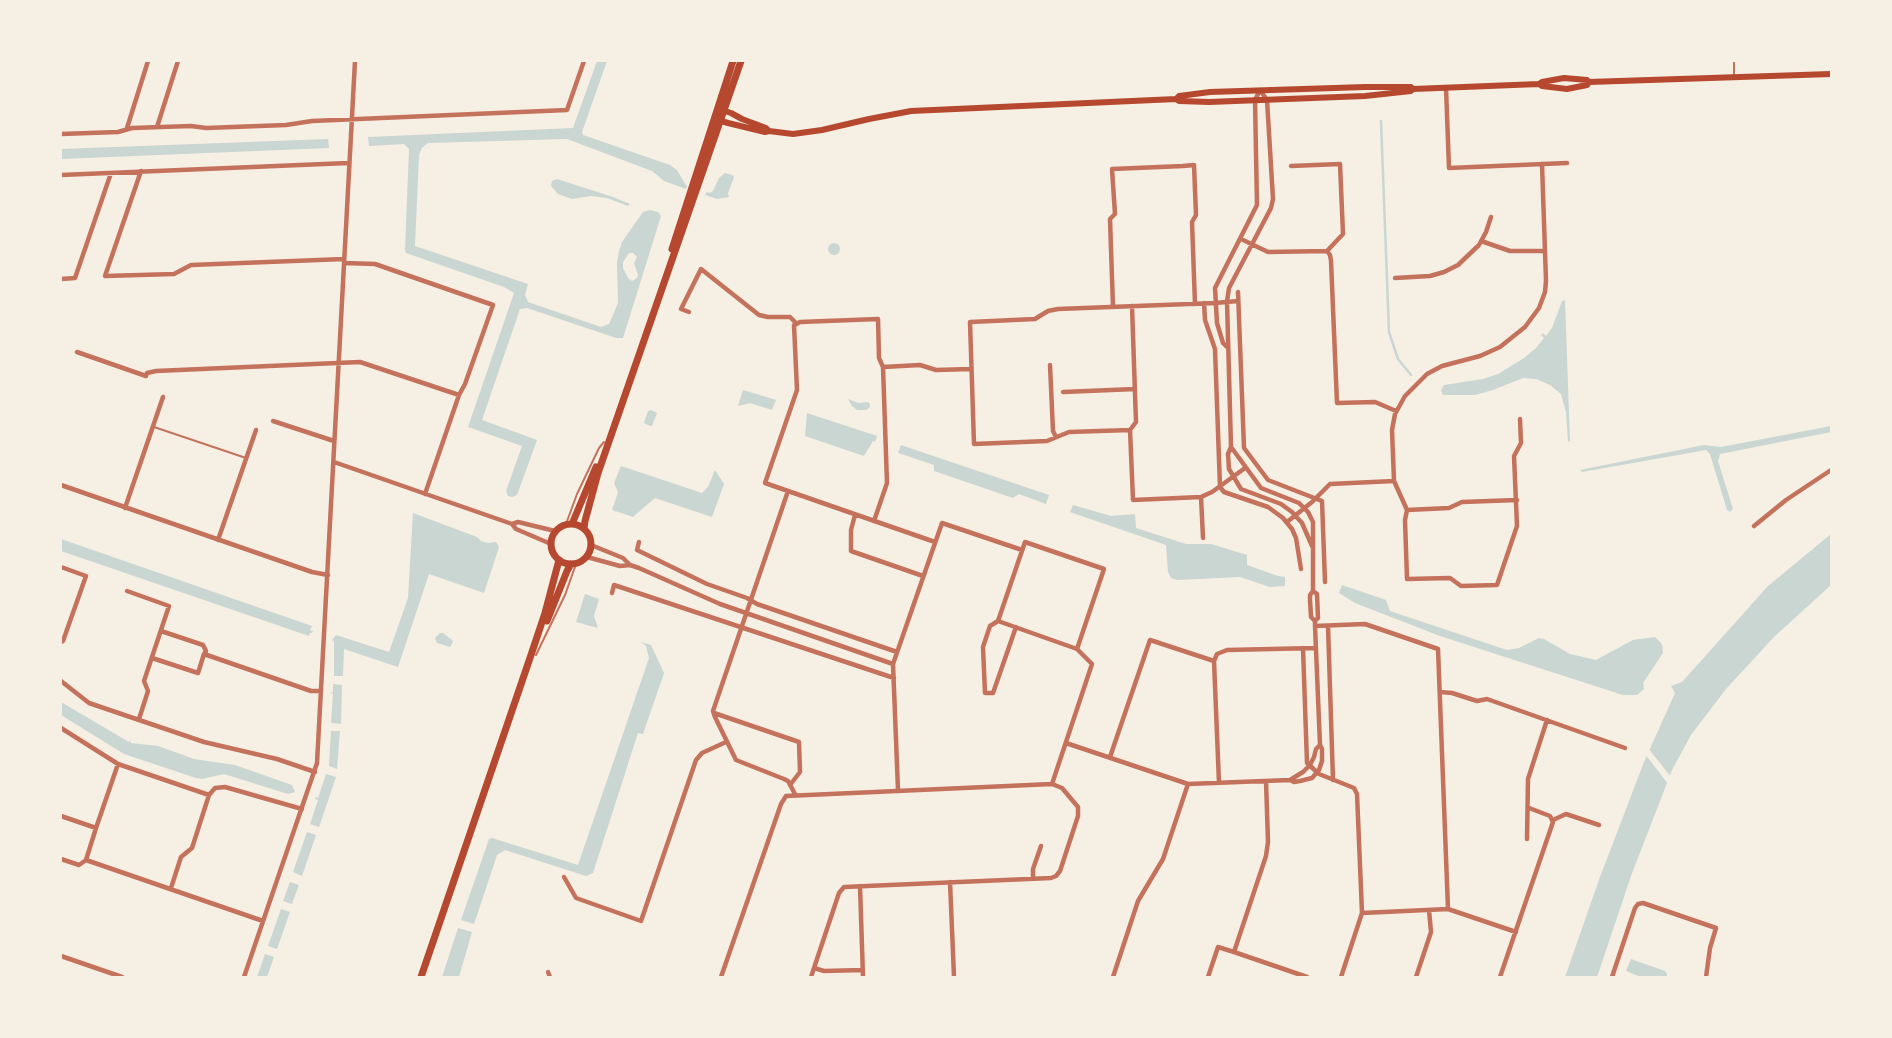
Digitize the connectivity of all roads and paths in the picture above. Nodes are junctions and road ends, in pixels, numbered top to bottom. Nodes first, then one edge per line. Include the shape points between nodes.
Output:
1 (148, 61) edge
2 (178, 61) edge
3 (354, 61) edge
4 (584, 61) edge
5 (732, 61) edge
6 (741, 61) edge
7 (1734, 61) edge
8 (1831, 74) edge
9 (1734, 77) junction
10 (1589, 82) junction
11 (1539, 84) junction
12 (1413, 88) junction
13 (1446, 88) junction
14 (1260, 90) junction
15 (1176, 99) junction
16 (1255, 100) junction
17 (1267, 100) junction
18 (725, 111) junction
19 (715, 112) junction
20 (351, 119) junction
21 (721, 121) junction
22 (157, 127) junction
23 (127, 128) junction
24 (769, 131) junction
25 (61, 134) edge
26 (348, 163) junction
27 (1567, 163) dead end
28 (1542, 164) junction
29 (1291, 166) dead end
30 (141, 171) junction
31 (111, 173) junction
32 (61, 175) edge
33 (696, 184) junction
34 (690, 200) junction
35 (1491, 217) dead end
36 (1241, 239) junction
37 (1481, 242) junction
38 (1252, 244) junction
39 (1327, 251) junction
40 (1545, 252) junction
41 (344, 261) junction
42 (1395, 278) dead end
43 (61, 279) edge
44 (1238, 292) dead end
45 (1226, 301) junction
46 (1238, 301) junction
47 (1204, 303) junction
48 (1215, 303) junction
49 (1195, 304) junction
50 (1132, 306) junction
51 (1113, 307) junction
52 (689, 312) dead end
53 (797, 324) junction
54 (1226, 347) junction
55 (77, 352) dead end
56 (338, 363) junction
57 (1050, 365) dead end
58 (883, 367) junction
59 (971, 369) junction
60 (1135, 389) junction
61 (1063, 392) dead end
62 (459, 395) junction
63 (163, 397) dead end
64 (1396, 411) junction
65 (1520, 419) dead end
66 (273, 421) dead end
67 (153, 426) junction
68 (256, 430) dead end
69 (1130, 430) junction
70 (1056, 438) junction
71 (334, 441) junction
72 (1231, 447) junction
73 (246, 458) junction
74 (334, 462) junction
75 (1244, 468) junction
76 (1831, 470) edge
77 (1232, 477) junction
78 (1394, 481) junction
79 (61, 485) edge
80 (1220, 486) junction
81 (788, 491) junction
82 (425, 494) junction
83 (1201, 497) junction
84 (1316, 497) junction
85 (1516, 500) junction
86 (125, 508) junction
87 (1304, 508) junction
88 (1407, 510) junction
89 (855, 515) junction
90 (1296, 515) junction
91 (874, 521) junction
92 (1287, 522) junction
93 (512, 524) junction
94 (569, 524) junction
95 (1754, 526) dead end
96 (584, 528) junction
97 (555, 531) junction
98 (1203, 538) dead end
99 (218, 540) junction
100 (639, 542) dead end
101 (935, 542) junction
102 (551, 544) junction
103 (591, 544) junction
104 (1312, 546) junction
105 (1022, 550) junction
106 (587, 557) junction
107 (558, 560) junction
108 (574, 564) junction
109 (630, 565) junction
110 (61, 567) edge
111 (1301, 569) dead end
112 (328, 575) junction
113 (923, 576) junction
114 (1327, 578) dead end
115 (127, 591) dead end
116 (612, 593) dead end
117 (751, 600) junction
118 (746, 613) junction
119 (998, 621) junction
120 (1315, 624) junction
121 (1328, 626) junction
122 (742, 627) junction
123 (1016, 627) junction
124 (161, 631) junction
125 (61, 642) edge
126 (1077, 648) junction
127 (1303, 648) junction
128 (1316, 648) junction
129 (897, 652) junction
130 (204, 654) junction
131 (152, 658) junction
132 (1214, 661) junction
133 (893, 664) junction
134 (894, 678) junction
135 (61, 681) edge
136 (321, 692) junction
137 (1440, 692) junction
138 (714, 713) junction
139 (139, 720) junction
140 (1547, 720) junction
141 (61, 728) edge
142 (726, 742) junction
143 (1066, 743) junction
144 (1320, 746) junction
145 (1625, 748) dead end
146 (1110, 757) junction
147 (118, 764) junction
148 (1310, 765) junction
149 (315, 772) junction
150 (1318, 773) junction
151 (1290, 780) junction
152 (1333, 780) junction
153 (1266, 781) junction
154 (1219, 783) junction
155 (1052, 784) junction
156 (1188, 784) junction
157 (790, 785) junction
158 (898, 790) junction
159 (795, 794) junction
160 (209, 795) junction
161 (1528, 808) junction
162 (302, 810) junction
163 (61, 816) edge
164 (1553, 820) junction
165 (1599, 825) dead end
166 (96, 828) junction
167 (1528, 839) dead end
168 (1041, 846) dead end
169 (61, 859) edge
170 (86, 860) junction
171 (564, 877) dead end
172 (1033, 879) junction
173 (950, 882) junction
174 (860, 886) junction
175 (170, 888) junction
176 (1448, 909) junction
177 (1430, 910) junction
178 (1362, 912) junction
179 (263, 921) junction
180 (1516, 932) junction
181 (1234, 952) junction
182 (61, 956) edge
183 (814, 968) junction
184 (863, 970) junction
185 (122, 977) edge
186 (244, 977) edge
187 (421, 977) edge
188 (426, 977) edge
189 (721, 977) edge
190 (811, 977) edge
191 (863, 977) edge
192 (954, 977) edge
193 (1112, 977) edge
194 (1208, 977) edge
195 (1307, 977) edge
196 (1341, 977) edge
197 (1416, 977) edge
198 (1500, 977) edge
199 (1612, 977) edge
200 (1706, 977) edge

1 - 23 street
2 - 22 street
3 - 20 street
4 - 20 street via 567,110
5 - 19 main road
6 - 18 main road
7 - 9 lane
8 - 9 main road
9 - 10 main road
10 - 11 main road via 1567,78
10 - 11 main road via 1564,89
11 - 13 main road
12 - 13 main road
12 - 14 main road
12 - 17 main road via 1411,91 1365,96
13 - 28 street via 1449,168
14 - 15 main road via 1210,92
14 - 16 street
14 - 17 street
15 - 16 main road via 1188,102
15 - 24 main road via 934,109 884,115 811,132
16 - 17 main road
16 - 36 street via 1258,201
17 - 38 street via 1273,202
18 - 19 main road
18 - 21 main road
18 - 24 main road
19 - 21 main road
19 - 33 main road
20 - 22 street via 221,128
20 - 26 street
21 - 24 main road
21 - 33 main road
22 - 23 street
23 - 25 street via 118,132
26 - 30 street
26 - 41 street
27 - 28 street
28 - 40 street
29 - 39 street via 1340,164 1343,234
30 - 31 street
30 - 41 street via 105,276 174,274 191,265
31 - 32 street
31 - 43 street via 75,278
33 - 34 main road
34 - 94 main road via 590,482
34 - 96 main road via 598,473
35 - 37 street
36 - 38 street
36 - 48 street via 1215,288
37 - 40 street via 1510,251
37 - 42 street via 1468,257 1449,270 1430,276
38 - 39 street via 1269,252
38 - 45 street via 1229,288
39 - 64 street via 1331,261 1337,403 1376,402
40 - 64 street via 1545,292 1525,327 1495,349 1427,374 1404,396
41 - 56 street
41 - 62 street via 374,264 493,305
44 - 46 street
45 - 46 street
45 - 48 street
45 - 54 street
46 - 84 street via 1246,452 1268,480
47 - 48 street
47 - 49 street
47 - 80 street via 1206,323 1214,345
48 - 54 street via 1217,323
49 - 50 street
49 - 51 street via 1194,165 1112,168 1115,214 1110,219
50 - 51 street
50 - 60 street
51 - 59 street via 1052,310 1035,319 970,322
52 - 53 street via 681,309 701,270 759,314 790,316
53 - 58 street via 878,319 879,358
53 - 81 street via 794,325 797,390 765,484
54 - 72 street
55 - 56 street via 146,376 156,371
56 - 62 street via 361,362
56 - 71 street
57 - 70 street via 1052,431
58 - 59 street via 918,365 936,370
58 - 91 street via 887,483
59 - 70 street via 974,444
60 - 61 street
60 - 69 street via 1136,422
62 - 82 street
63 - 67 street
64 - 78 street via 1392,427
65 - 85 street via 1521,442 1514,456
66 - 71 street
67 - 73 lane
67 - 86 street
68 - 73 street
69 - 70 street via 1069,432
69 - 83 street via 1133,500
71 - 74 street
72 - 75 street
72 - 77 street via 1228,454
73 - 99 street
74 - 82 street
74 - 112 street
75 - 77 street
75 - 87 street via 1262,488 1291,499
76 - 95 street
77 - 80 street
77 - 90 street via 1245,491 1281,504
78 - 84 street via 1331,484
78 - 88 street
79 - 86 street
80 - 83 street
80 - 92 street via 1224,492 1272,510
81 - 89 street
81 - 117 street
82 - 93 street
83 - 98 street
84 - 87 street
84 - 114 street via 1322,501
85 - 88 street via 1462,502 1449,508
85 - 88 street via 1516,530 1497,585 1461,586 1450,578 1408,579
86 - 99 street
87 - 90 street
87 - 104 street via 1313,522
89 - 91 street
89 - 113 street via 851,530 852,551
90 - 92 street
90 - 104 street
91 - 101 street
92 - 111 street via 1295,534
93 - 97 street via 518,522
93 - 102 street via 516,529
94 - 96 main road
94 - 97 main road
96 - 103 main road
97 - 102 main road
99 - 112 street
100 - 117 street via 637,550 707,584
101 - 105 street via 942,523
101 - 113 street
102 - 107 main road
103 - 106 main road
103 - 109 street via 623,558
104 - 120 street via 1313,591 1317,594 1318,618
105 - 119 street
105 - 126 street via 1025,542 1104,569
106 - 108 main road
106 - 109 street via 620,566
107 - 108 main road
107 - 187 main road via 537,638
108 - 188 main road via 567,571 552,608
109 - 118 street
110 - 125 street via 86,576
112 - 136 street
113 - 129 street
115 - 124 street via 170,606
116 - 122 street via 614,585
117 - 118 street
117 - 129 street
118 - 122 street
118 - 133 street
119 - 123 street
119 - 123 street via 990,626 983,646 985,694 993,693
120 - 121 street
120 - 128 street
121 - 137 street via 1365,624 1438,649
121 - 152 street
122 - 134 street
122 - 138 street
123 - 126 street
124 - 130 street via 203,645
124 - 131 street
126 - 143 street via 1092,664
127 - 128 street
127 - 132 street via 1223,650
127 - 148 street via 1307,763
128 - 144 street
129 - 133 street
130 - 131 street via 198,673
130 - 136 street
131 - 139 street via 144,681 148,691
132 - 146 street via 1150,640
132 - 154 street
133 - 134 street
134 - 158 street
135 - 139 street via 89,703
136 - 149 street
137 - 140 street via 1477,701 1487,699
137 - 176 street
138 - 142 street
138 - 157 street via 799,742 800,772
139 - 149 street via 204,742 277,759
140 - 145 street
140 - 161 street via 1529,775
141 - 147 street
142 - 157 street via 737,762 783,778
142 - 171 street via 699,756 696,762 641,920 576,898
143 - 146 street
143 - 155 street
144 - 148 street
144 - 150 street via 1322,761
146 - 156 street
147 - 160 street
147 - 166 street
148 - 150 street
148 - 151 street
149 - 162 street
150 - 151 street via 1303,781
150 - 152 street
151 - 153 street
152 - 178 street via 1354,788 1357,794
153 - 154 street
153 - 181 street via 1268,849
154 - 156 street
155 - 158 street
155 - 172 street via 1065,791 1078,807 1079,814 1059,872 1049,879
156 - 193 street via 1163,859 1138,901
157 - 159 street
158 - 159 street
159 - 189 street via 786,796 782,801
160 - 162 street via 222,786
160 - 175 street via 192,848 181,857
161 - 164 street
161 - 167 street
162 - 179 street
163 - 166 street
164 - 165 street via 1566,814
164 - 180 street
166 - 170 street
168 - 172 street
169 - 170 street via 80,865
170 - 175 street
172 - 173 street
173 - 174 street
173 - 192 street
174 - 183 street via 842,888
174 - 184 street
175 - 179 street
176 - 177 street
176 - 180 street
177 - 178 street
177 - 197 street via 1431,932
178 - 196 street
179 - 186 street
180 - 198 street
181 - 194 street via 1218,947
181 - 195 street
182 - 185 street
183 - 184 street via 824,971
183 - 190 street
184 - 191 street
199 - 200 street via 1635,908 1643,903 1716,928

